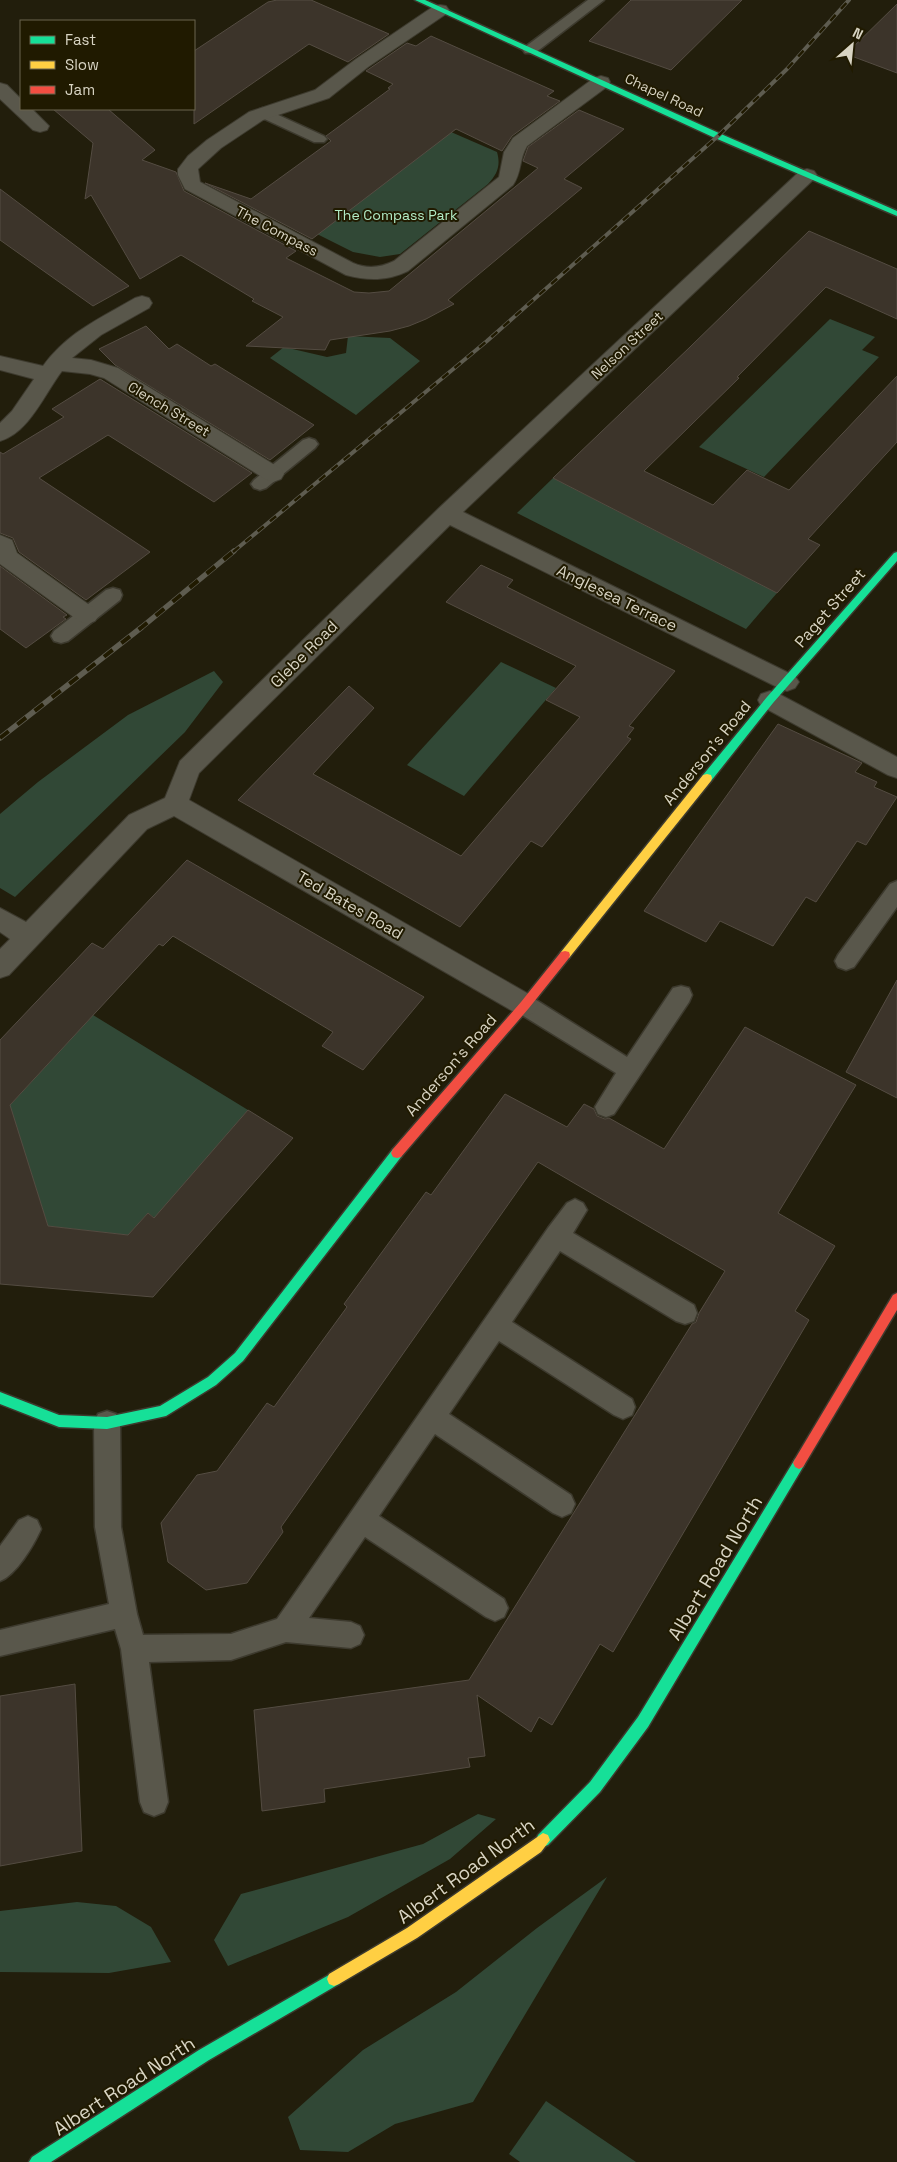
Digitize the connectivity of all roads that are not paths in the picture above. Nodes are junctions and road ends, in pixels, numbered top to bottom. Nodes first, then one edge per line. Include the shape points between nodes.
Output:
1 (419, 0) edge
2 (597, 0) edge
3 (440, 10) junction
4 (530, 50) junction
5 (601, 82) junction
6 (0, 89) edge
7 (20, 108) edge
8 (22, 110) edge
9 (263, 113) junction
10 (40, 126) dead end
11 (319, 139) dead end
12 (807, 175) junction
13 (897, 214) edge
14 (142, 303) dead end
15 (0, 363) edge
16 (52, 368) junction
17 (0, 434) edge
18 (309, 444) dead end
19 (267, 479) joint
20 (447, 514) junction
21 (0, 543) edge
22 (897, 555) edge
23 (113, 595) dead end
24 (87, 615) junction
25 (61, 636) dead end
26 (787, 682) junction
27 (770, 700) junction
28 (897, 768) edge
29 (175, 804) junction
30 (897, 890) edge
31 (0, 919) edge
32 (29, 937) junction
33 (846, 962) dead end
34 (0, 967) edge
35 (681, 996) dead end
36 (525, 1006) junction
37 (630, 1070) junction
38 (606, 1106) dead end
39 (575, 1210) dead end
40 (556, 1236) junction
41 (897, 1299) edge
42 (685, 1313) dead end
43 (495, 1325) junction
44 (0, 1398) edge
45 (623, 1406) dead end
46 (432, 1417) junction
47 (107, 1423) junction
48 (562, 1504) dead end
49 (361, 1519) junction
50 (28, 1529) dead end
51 (0, 1568) edge
52 (495, 1608) dead end
53 (124, 1614) junction
54 (286, 1629) junction
55 (351, 1635) dead end
56 (0, 1643) edge
57 (134, 1649) junction
58 (154, 1802) dead end
59 (37, 2162) edge

1 - 3 street, Chapel Road
2 - 4 lane
3 - 4 street, Chapel Road
3 - 9 street, The Compass via 322,94
4 - 5 street, Chapel Road
5 - 9 street, The Compass via 520,142 512,154 512,169 506,181 401,266 375,274 362,274 346,268 192,185 188,171 196,160
5 - 12 street, Chapel Road
6 - 7 street
8 - 10 street
9 - 11 lane
12 - 13 street, Chapel Road
12 - 20 street, Nelson Street
14 - 16 street via 68,349
15 - 16 street, Clench Street via 24,370
16 - 17 street via 25,410
16 - 19 street, Clench Street via 91,368 110,373
18 - 19 lane
20 - 26 street, Anglesea Terrace
20 - 29 street, Glebe Road via 189,768
21 - 24 street via 7,557
22 - 26 street, Paget Street
23 - 24 lane
24 - 25 lane
26 - 27 street, Anderson's Road
27 - 28 street
27 - 36 street, Anderson's Road
29 - 32 street via 138,822
29 - 36 street, Ted Bates Road
30 - 33 lane
31 - 32 street
32 - 34 street
35 - 37 lane
36 - 37 lane
36 - 47 street, Anderson's Road via 399,1150 239,1357 212,1381 162,1412
37 - 38 lane
39 - 40 lane
40 - 42 lane
40 - 43 lane
41 - 59 street, Albert Road North via 643,1722 594,1787 536,1847 412,1933 204,2055
43 - 45 lane
43 - 46 lane
44 - 47 street, Anderson's Road via 59,1421
46 - 48 lane
46 - 49 lane
47 - 53 lane via 108,1527
49 - 52 lane
49 - 54 lane
50 - 51 lane
53 - 56 lane
53 - 57 lane
54 - 55 lane
54 - 57 lane via 231,1647
57 - 58 lane

